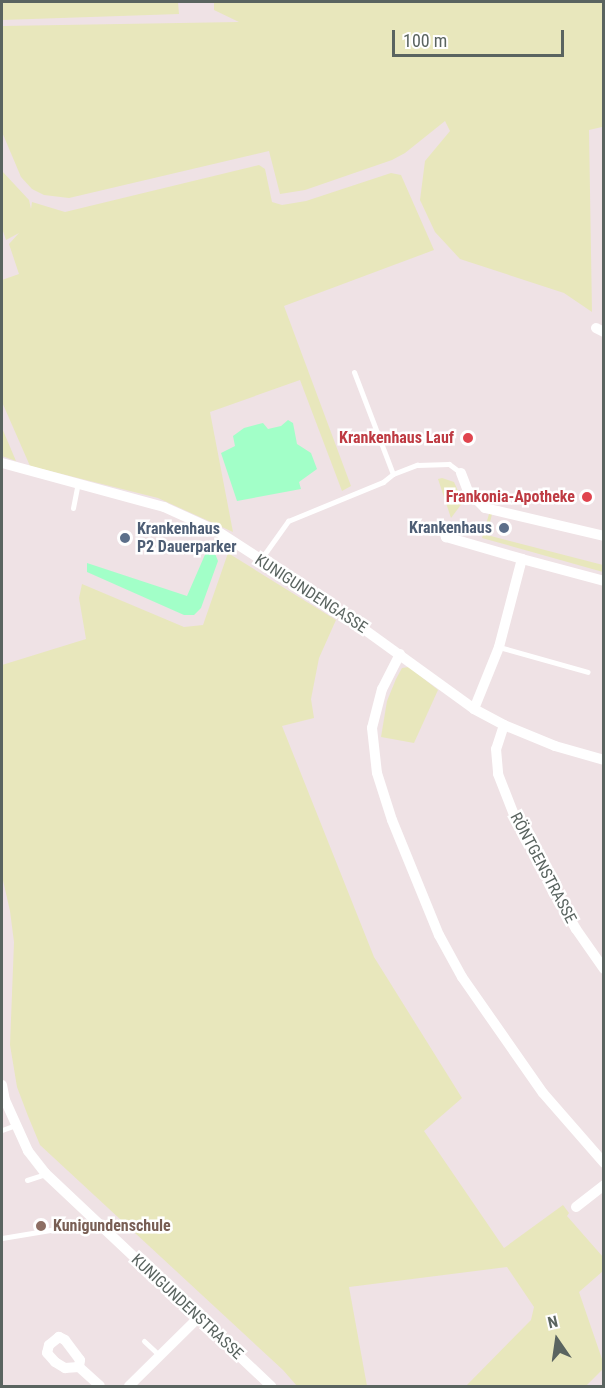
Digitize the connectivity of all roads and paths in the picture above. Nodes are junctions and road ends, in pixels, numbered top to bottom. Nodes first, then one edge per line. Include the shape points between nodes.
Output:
1 (354, 372) dead end
2 (2, 463) edge
3 (461, 473) joint
4 (393, 474) junction
5 (78, 483) junction
6 (73, 508) dead end
7 (442, 525) dead end
8 (603, 536) edge
9 (522, 559) junction
10 (260, 561) junction
11 (603, 582) edge
12 (499, 647) junction
13 (400, 654) junction
14 (588, 672) dead end
15 (474, 709) junction
16 (504, 725) junction
17 (603, 760) edge
18 (603, 969) edge
19 (2, 1085) edge
20 (16, 1125) junction
21 (2, 1130) edge
22 (603, 1163) edge
23 (45, 1173) junction
24 (27, 1180) dead end
25 (603, 1185) edge
26 (576, 1207) dead end
27 (105, 1230) junction
28 (2, 1238) edge
29 (199, 1317) junction
30 (144, 1341) dead end
31 (160, 1356) junction
32 (79, 1367) dead end
33 (100, 1386) edge
34 (129, 1386) edge
35 (271, 1386) edge

1 - 4 lane
2 - 5 street, KUNIGUNDENGASSE
3 - 4 lane via 449,464 417,465
3 - 8 street via 468,491 485,508
4 - 10 lane via 383,482 288,521
5 - 6 lane
5 - 10 street, KUNIGUNDENGASSE via 164,507 217,531
7 - 9 street via 446,537
9 - 11 street
9 - 12 street
10 - 13 street, KUNIGUNDENGASSE
12 - 14 lane
12 - 15 street
13 - 15 street, KUNIGUNDENGASSE
13 - 22 street via 382,689 372,729 377,772 392,820 439,935 462,977 543,1093
15 - 16 street, KUNIGUNDENGASSE
16 - 17 street, KUNIGUNDENGASSE
16 - 18 street, RÖNTGENSTRASSE via 496,749 498,774 518,825
19 - 20 street, KUNIGUNDENSTRASSE
20 - 21 lane
20 - 23 street, KUNIGUNDENSTRASSE via 28,1151
23 - 24 lane
23 - 27 street, KUNIGUNDENSTRASSE
25 - 26 street
27 - 28 lane via 62,1227
27 - 29 street, KUNIGUNDENSTRASSE
29 - 31 street
29 - 35 street, KUNIGUNDENSTRASSE
30 - 31 lane
31 - 34 street
32 - 33 street

